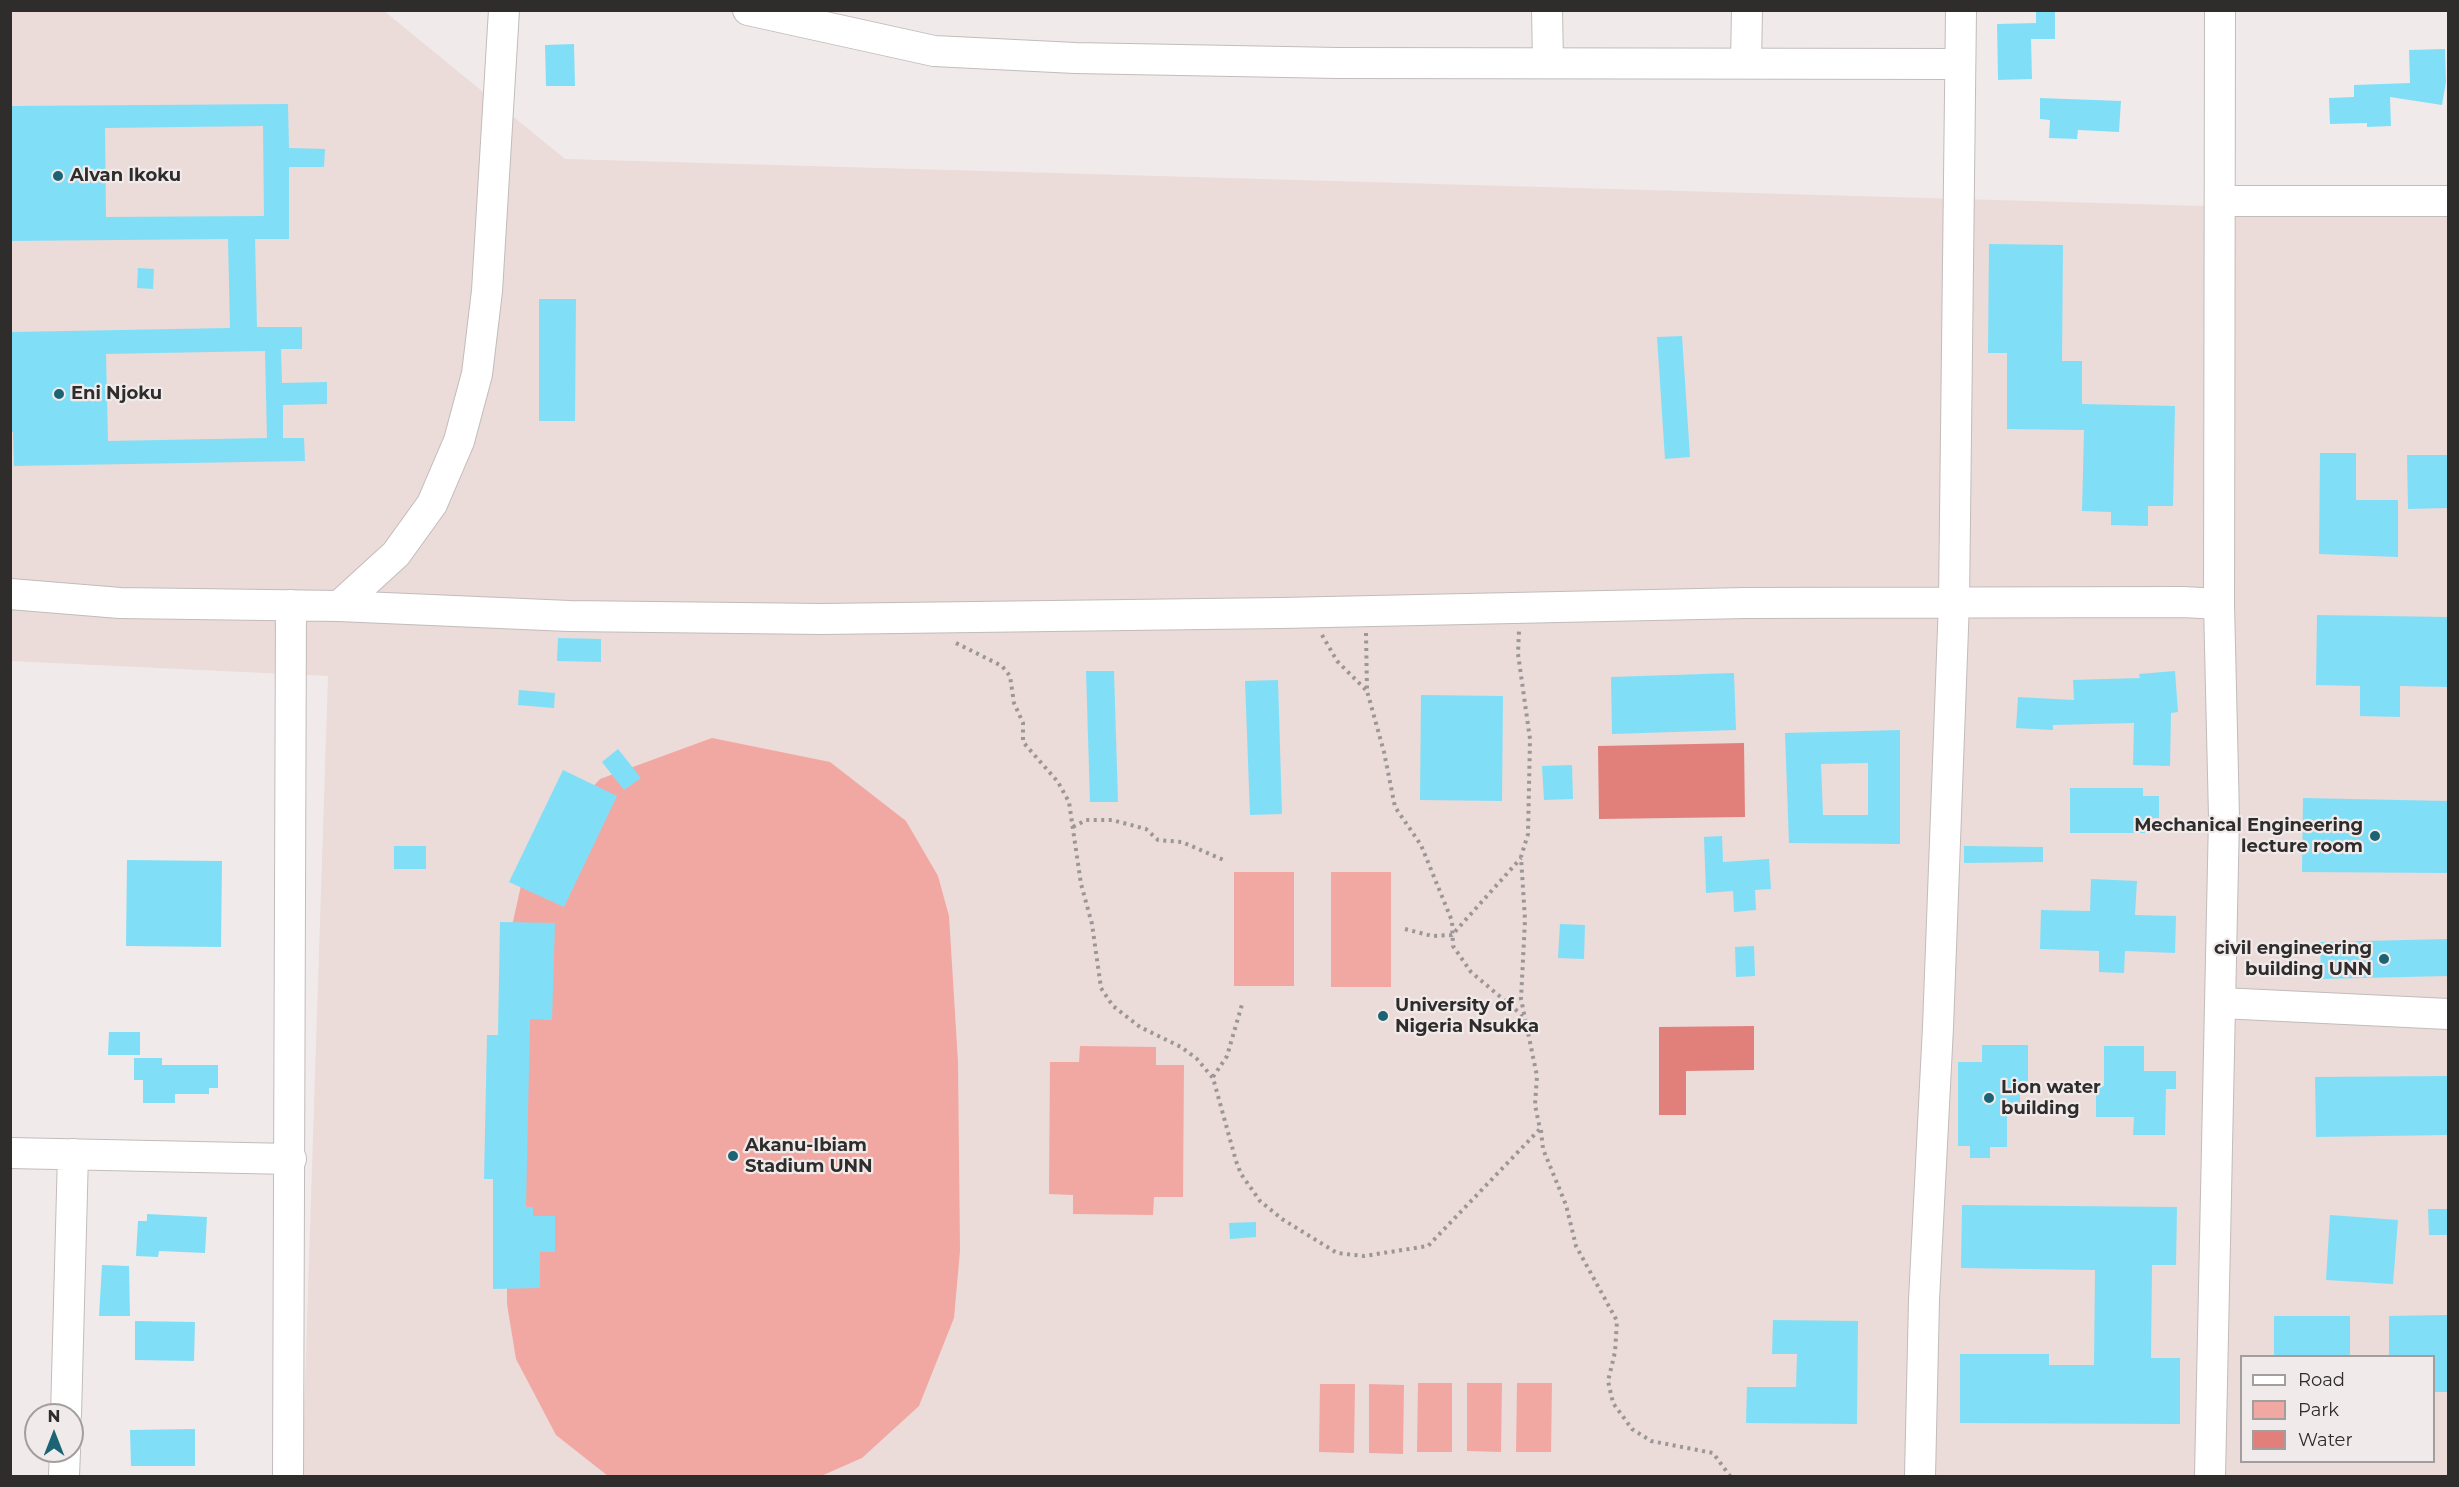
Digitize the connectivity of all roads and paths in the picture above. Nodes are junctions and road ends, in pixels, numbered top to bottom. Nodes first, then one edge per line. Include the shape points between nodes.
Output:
1 (504, 10) edge
2 (748, 10) edge
3 (1547, 10) edge
4 (1747, 10) edge
5 (1961, 10) edge
6 (2220, 10) edge
7 (1548, 63) junction
8 (1746, 63) junction
9 (1959, 64) junction
10 (2220, 201) junction
11 (2448, 201) edge
12 (10, 594) edge
13 (1954, 602) junction
14 (2219, 604) junction
15 (291, 605) junction
16 (339, 606) junction
17 (1509, 608) junction
18 (1365, 612) junction
19 (1311, 613) junction
20 (948, 640) dead end
21 (1367, 691) junction
22 (1073, 827) junction
23 (1521, 857) junction
24 (1226, 861) dead end
25 (1405, 929) dead end
26 (1452, 935) junction
27 (1243, 1001) dead end
28 (2221, 1003) junction
29 (2448, 1014) edge
30 (1524, 1017) junction
31 (1213, 1078) junction
32 (1540, 1129) junction
33 (10, 1153) edge
34 (73, 1154) junction
35 (291, 1159) junction
36 (66, 1403) edge
37 (288, 1476) edge
38 (1730, 1476) edge
39 (1920, 1476) edge
40 (2210, 1476) edge

1 - 16 street via 487,291 477,374 459,441 432,504 396,554
2 - 7 street via 934,51 1075,58
3 - 7 street
4 - 8 street
5 - 9 street
6 - 10 street
7 - 8 street
8 - 9 street
9 - 13 street
10 - 11 street
10 - 14 street
12 - 15 street via 120,603
13 - 14 street
13 - 17 street
13 - 39 street
14 - 28 street via 2224,817
15 - 16 street
15 - 35 street
16 - 19 street via 569,616 799,618
17 - 18 street
17 - 23 path via 1519,631 1518,654 1530,739 1528,834
18 - 19 street
18 - 21 path
19 - 21 path via 1336,661
20 - 22 path via 1002,666 1010,676 1014,703 1023,723 1023,742 1058,782 1068,802
21 - 26 path via 1395,807 1421,845 1452,921
22 - 24 path via 1086,820 1112,820 1146,829 1158,840 1182,842
22 - 31 path via 1101,988 1113,1006 1140,1027 1181,1047
23 - 26 path
23 - 30 path
25 - 26 path via 1431,936
26 - 30 path via 1453,945 1471,972
27 - 31 path via 1227,1056
28 - 29 street
28 - 40 street
30 - 32 path via 1538,1076 1535,1105
31 - 32 path via 1241,1174 1260,1201 1336,1253 1364,1256 1428,1246
32 - 38 path via 1543,1149 1566,1205 1576,1246 1617,1321 1608,1381 1613,1403 1632,1429 1651,1441 1713,1453
33 - 34 street
34 - 35 street
34 - 36 street
35 - 37 street

